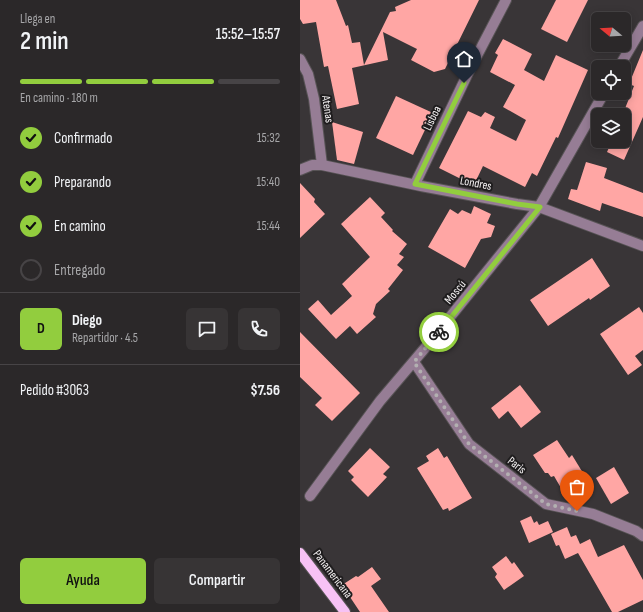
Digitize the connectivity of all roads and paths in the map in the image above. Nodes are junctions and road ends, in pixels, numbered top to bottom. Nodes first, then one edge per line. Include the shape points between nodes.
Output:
1 (506, 0) edge
2 (643, 26) edge
3 (300, 59) edge
4 (623, 60) edge
5 (600, 100) edge
6 (322, 165) junction
7 (300, 170) edge
8 (415, 184) junction
9 (540, 207) junction
10 (643, 246) edge
11 (414, 362) junction
12 (310, 496) dead end
13 (643, 536) edge
14 (300, 553) edge
15 (345, 612) edge

1 - 8 street, Lisboa
2 - 4 street
3 - 6 street, Atenas via 308,74 314,99
5 - 9 street, Moscú
6 - 7 street, Londres via 312,165
6 - 8 street, Londres
8 - 9 street, Londres
9 - 10 street, Londres
9 - 11 street, Moscú
11 - 12 street, Moscú via 380,401
11 - 13 street, Paris via 469,444 546,504 593,514
14 - 15 main road, Panamericana

